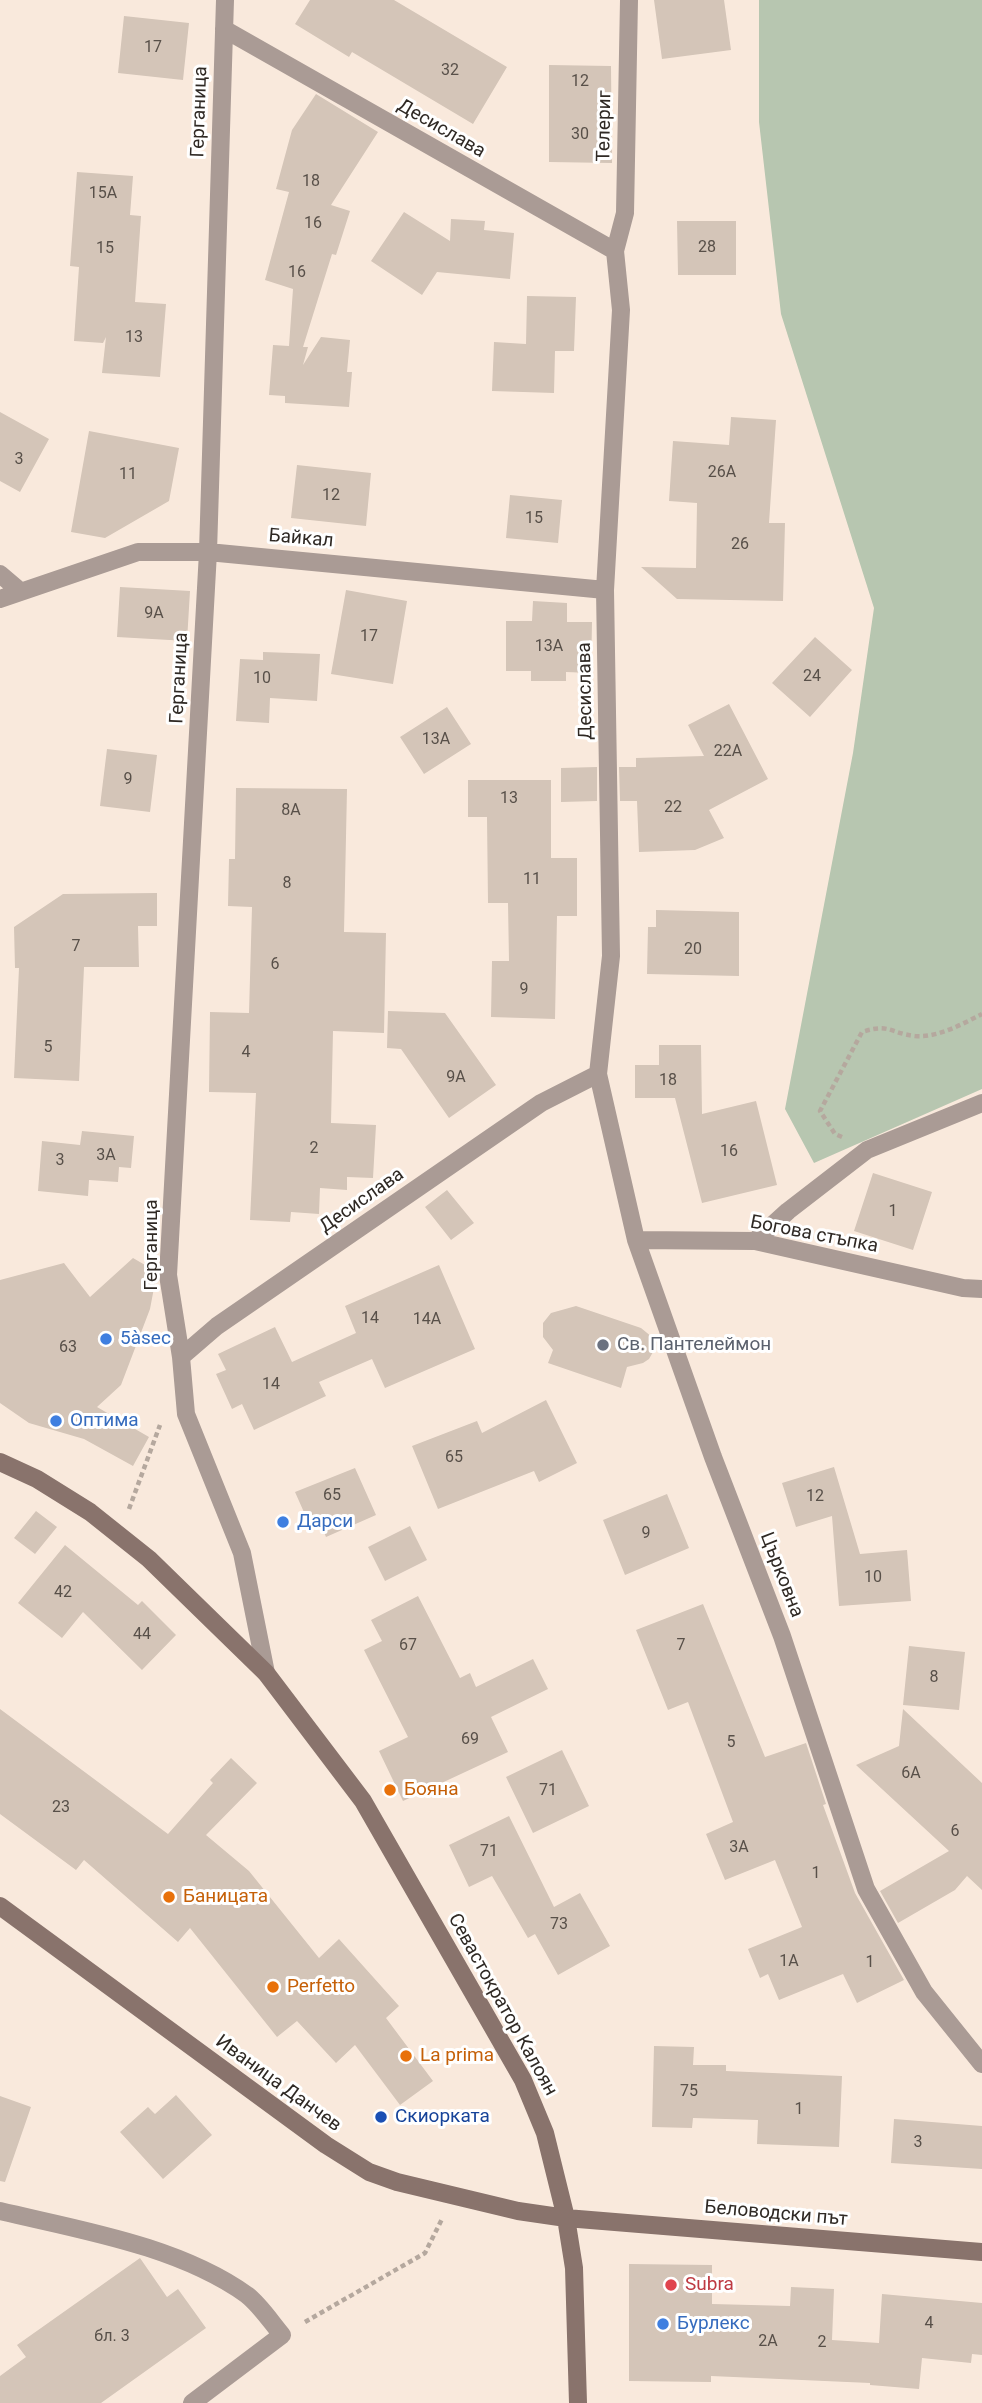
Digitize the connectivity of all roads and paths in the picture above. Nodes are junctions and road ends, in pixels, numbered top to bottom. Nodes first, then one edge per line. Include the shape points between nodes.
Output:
1 (225, 0) edge
2 (629, 0) edge
3 (224, 30) junction
4 (615, 251) junction
5 (208, 552) junction
6 (0, 574) edge
7 (605, 590) junction
8 (20, 591) junction
9 (0, 599) edge
10 (982, 1014) edge
11 (597, 1074) junction
12 (982, 1103) edge
13 (867, 1150) junction
14 (636, 1240) junction
15 (755, 1241) junction
16 (982, 1289) edge
17 (181, 1357) junction
18 (151, 1452) dead end
19 (0, 1462) edge
20 (141, 1479) dead end
21 (266, 1673) junction
22 (0, 1906) edge
23 (982, 2064) edge
24 (453, 2196) junction
25 (0, 2211) edge
26 (566, 2218) junction
27 (982, 2252) edge
28 (282, 2335) junction
29 (192, 2403) edge
30 (578, 2403) edge

1 - 3 street, Герганица
2 - 4 street, Телериг via 625,213
3 - 4 street, Десислава
3 - 5 street, Герганица
4 - 7 street, Десислава via 621,310
5 - 7 street, Байкал
5 - 8 street, Байкал via 138,552
5 - 17 street, Герганица via 168,1275
6 - 8 street
7 - 11 street, Десислава via 611,956
8 - 9 street, Байкал
10 - 13 path via 952,1029 917,1036 880,1026 862,1032 820,1111 835,1134
11 - 14 street, Църковна
11 - 17 street, Десислава via 541,1103 218,1326
12 - 13 street
13 - 15 street
14 - 15 street, Богова стъпка
14 - 23 street, Църковна via 782,1636 866,1889 924,1992
15 - 16 street, Богова стъпка
17 - 21 street, Севастократор Калоян via 186,1414 242,1553
18 - 20 path
19 - 21 main road, Севастократор Калоян via 90,1512 149,1559
21 - 26 main road, Севастократор Калоян via 363,1801 523,2080 545,2133
22 - 24 main road, Иваница Данчев via 342,2157 369,2172
24 - 26 main road, Иваница Данчев
24 - 28 path via 425,2253
25 - 28 street via 147,2247 221,2278 249,2297
26 - 27 main road, Беловодски път
26 - 30 main road, Севастократор Калоян via 574,2268
28 - 29 street

